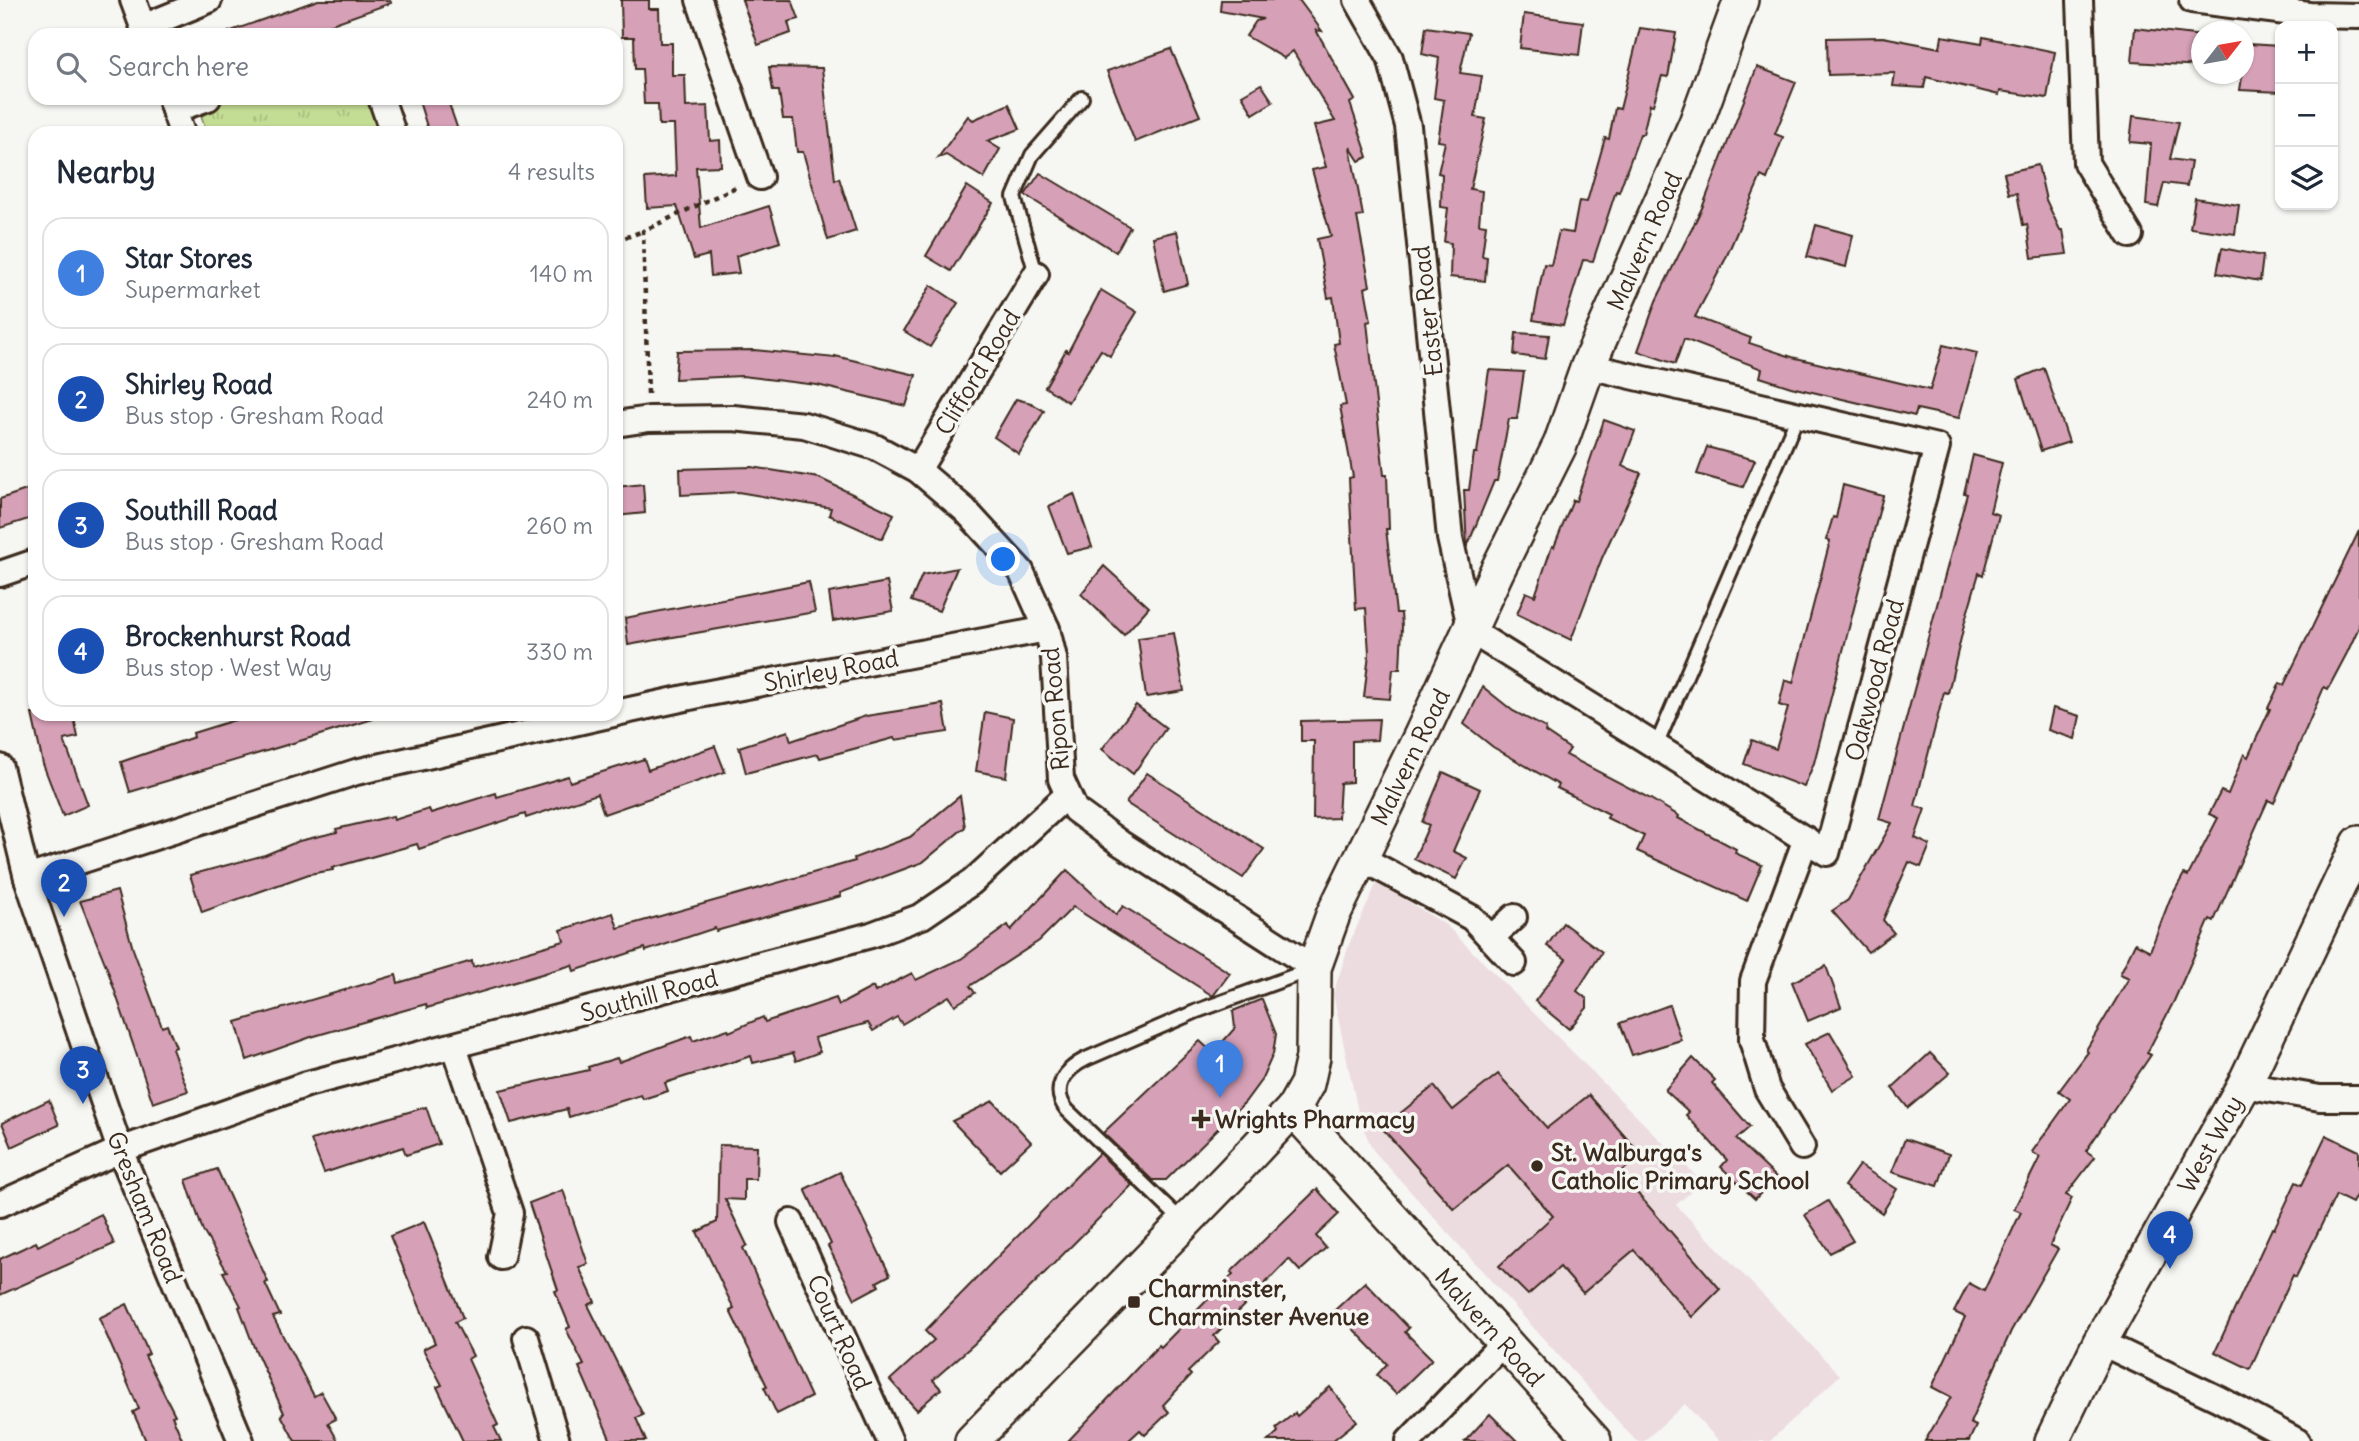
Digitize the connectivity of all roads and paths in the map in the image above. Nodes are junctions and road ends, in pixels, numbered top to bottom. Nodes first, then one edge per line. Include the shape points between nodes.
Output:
1 (133, 0) edge
2 (209, 0) edge
3 (699, 0) edge
4 (1357, 0) edge
5 (1741, 0) edge
6 (2080, 0) edge
7 (2192, 0) edge
8 (2359, 16) edge
9 (143, 28) edge
10 (150, 28) edge
11 (1082, 98) dead end
12 (172, 105) edge
13 (383, 105) edge
14 (180, 126) edge
15 (391, 126) edge
16 (760, 177) joint
17 (643, 231) junction
18 (2130, 235) dead end
19 (623, 238) edge
20 (1036, 274) joint
21 (1588, 366) junction
22 (1798, 415) junction
23 (649, 419) junction
24 (623, 423) edge
25 (918, 470) junction
26 (28, 565) edge
27 (0, 575) edge
28 (1047, 629) junction
29 (1471, 631) junction
30 (623, 712) edge
31 (584, 721) edge
32 (1656, 746) junction
33 (0, 767) edge
34 (1066, 796) junction
35 (1806, 839) junction
36 (2359, 843) edge
37 (1361, 858) junction
38 (27, 878) junction
39 (1514, 917) dead end
40 (1491, 938) junction
41 (1514, 962) dead end
42 (1314, 968) junction
43 (454, 1047) junction
44 (2244, 1085) junction
45 (2359, 1098) edge
46 (1293, 1109) junction
47 (1802, 1147) dead end
48 (120, 1150) junction
49 (0, 1204) edge
50 (791, 1222) dead end
51 (1184, 1223) junction
52 (502, 1257) dead end
53 (526, 1338) dead end
54 (2100, 1342) junction
55 (1503, 1343) junction
56 (241, 1441) edge
57 (557, 1441) edge
58 (890, 1441) edge
59 (972, 1441) edge
60 (1409, 1441) edge
61 (1594, 1441) edge
62 (2052, 1441) edge
63 (2297, 1441) edge

1 - 9 street
2 - 10 street
3 - 16 street
4 - 29 street, Easter Road via 1390,58 1408,126 1450,538
5 - 21 street, Malvern Road via 1696,123
6 - 18 street via 2087,163
7 - 8 street via 2309,15
11 - 20 lane via 1032,155 1014,197
12 - 14 street
13 - 15 street
16 - 17 path
17 - 19 path
17 - 23 path
20 - 25 street, Clifford Road
21 - 22 street, Oakwood Road
21 - 29 street, Malvern Road via 1560,445
22 - 32 lane
22 - 35 street, Oakwood Road via 1937,447 1828,853
23 - 24 street, Ripon Road
23 - 25 street, Ripon Road via 733,418 804,425 875,447
25 - 28 street, Ripon Road via 965,510 1021,570
26 - 27 street
28 - 30 street, Shirley Road
28 - 34 street, Ripon Road via 1054,658 1058,746
29 - 32 street, Oakwood Road
29 - 37 street, Malvern Road
31 - 38 street, Shirley Road via 356,772
32 - 35 street, Oakwood Road
33 - 38 street, Gresham Road
34 - 42 street, Ripon Road via 1086,820
34 - 43 street, Southill Road via 972,883 922,916 870,935
35 - 47 street via 1753,981 1752,1040 1767,1089
36 - 44 street, West Way
37 - 40 street via 1472,918
37 - 42 street, Malvern Road
38 - 48 street, Gresham Road
39 - 40 street
40 - 41 street
42 - 46 street, Malvern Road via 1313,1057 1307,1084
42 - 51 lane via 1073,1065 1058,1089 1067,1110
43 - 48 street, Southill Road via 307,1084
43 - 52 street via 510,1213
44 - 45 street via 2319,1098
44 - 54 street, West Way
46 - 51 street
46 - 55 street, Malvern Road
48 - 49 street, Southill Road
48 - 56 street, Gresham Road
50 - 58 street, Court Road
51 - 59 street
53 - 57 street
54 - 62 street, West Way
54 - 63 street
55 - 60 street
55 - 61 street, Malvern Road

